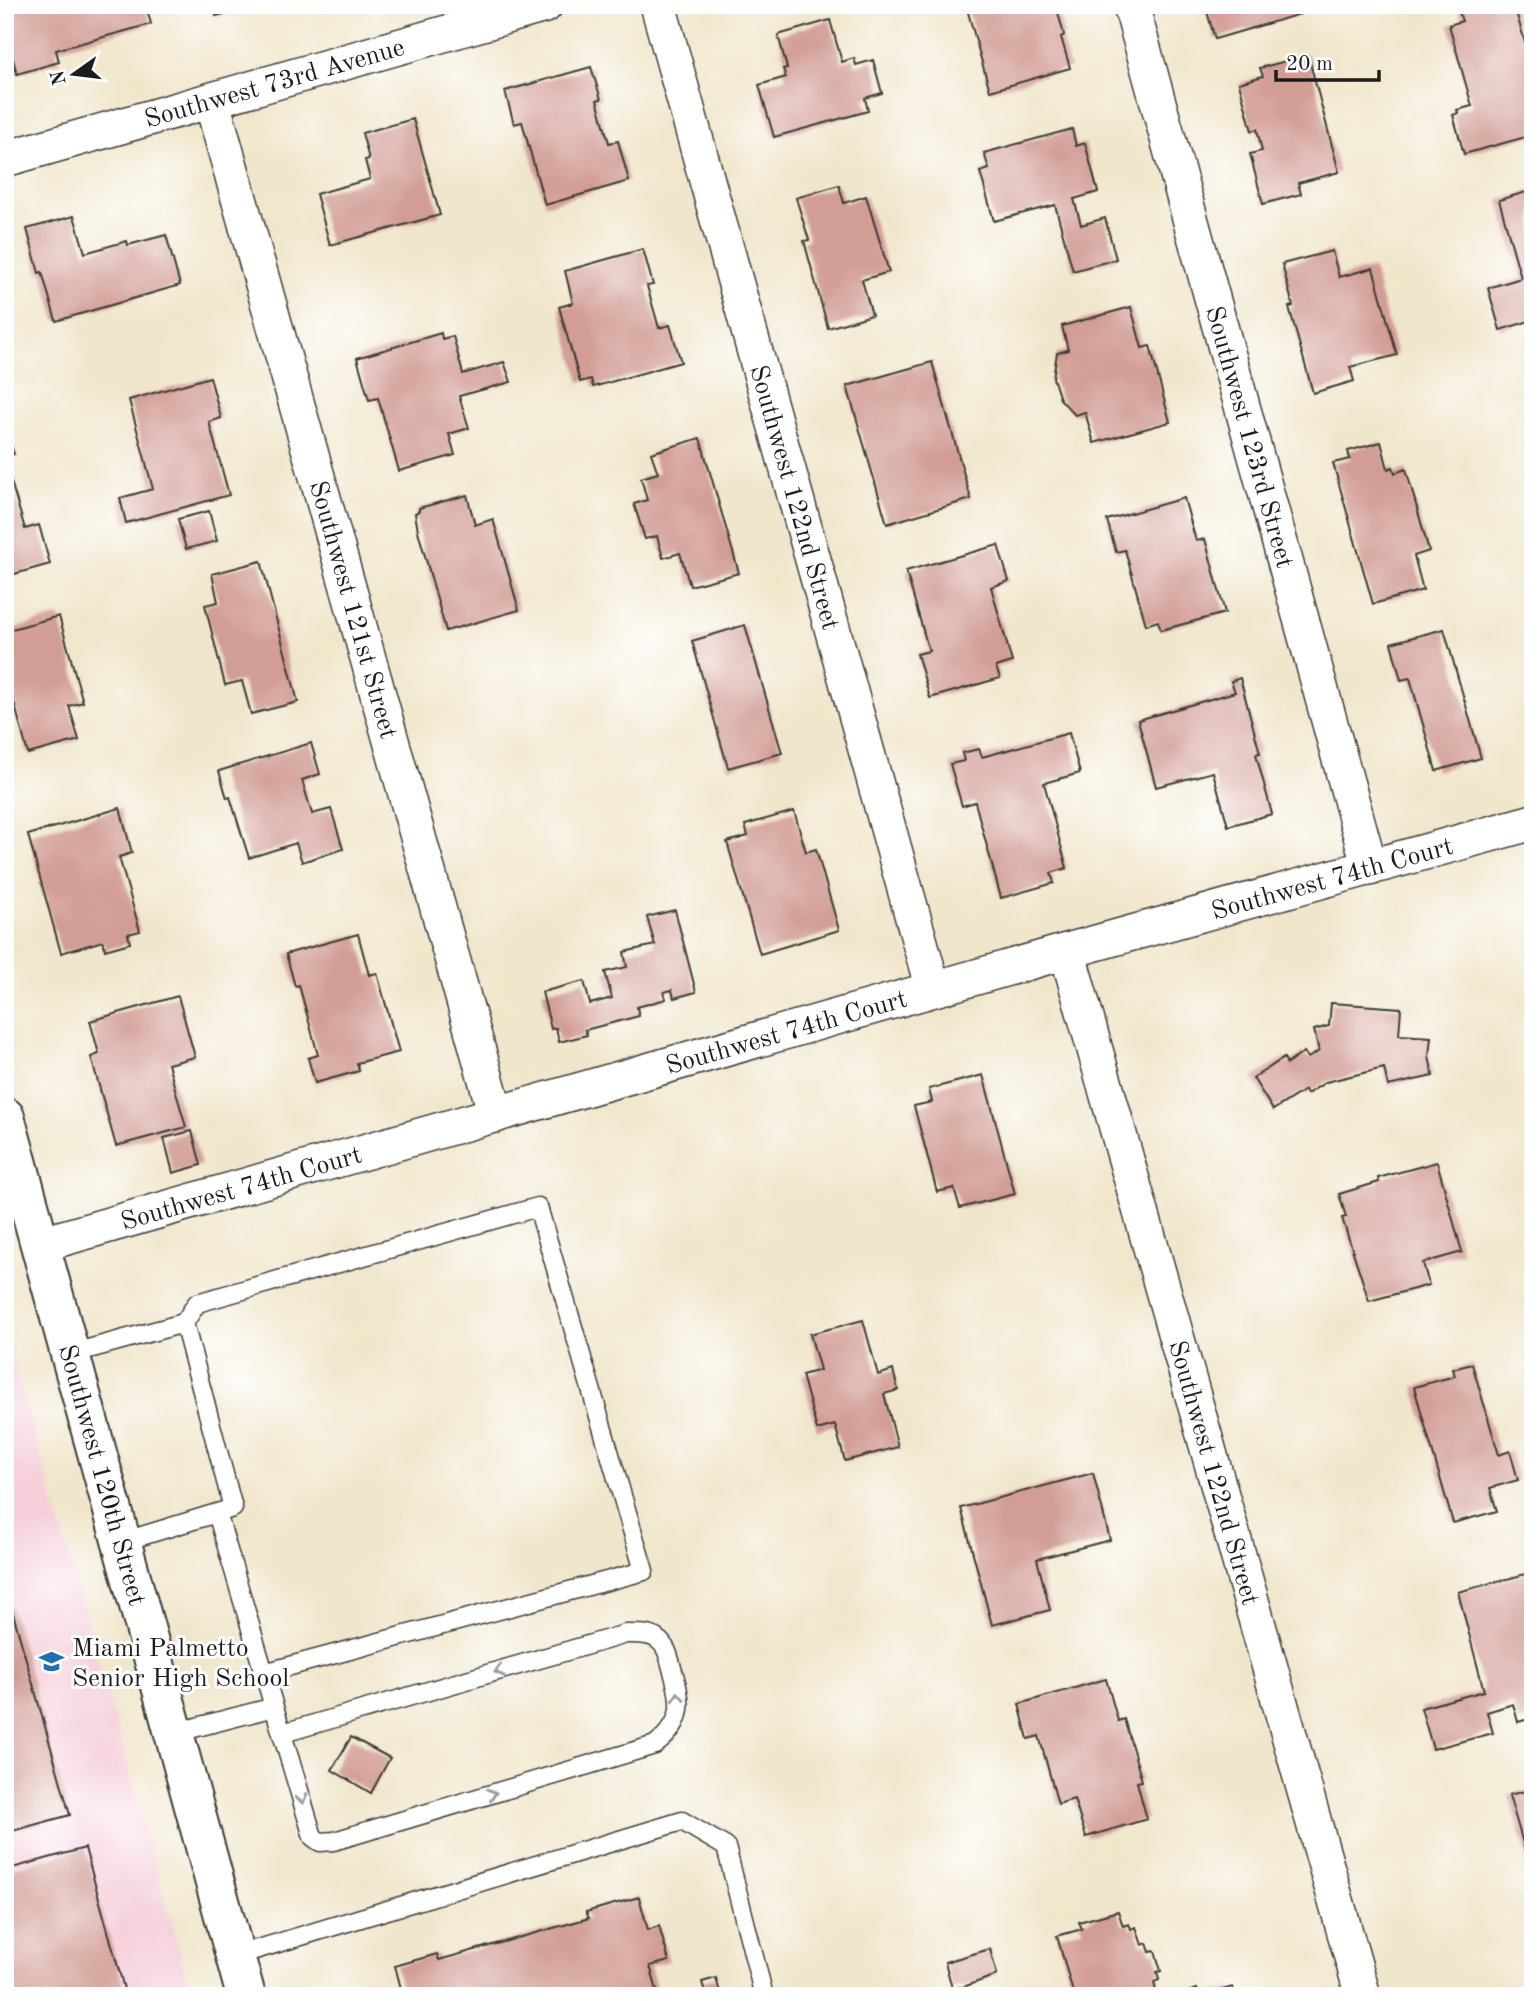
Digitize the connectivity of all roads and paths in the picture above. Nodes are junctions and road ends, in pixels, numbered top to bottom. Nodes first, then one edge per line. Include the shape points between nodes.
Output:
1 (545, 5) edge
2 (659, 5) edge
3 (1131, 5) edge
4 (212, 102) junction
5 (5, 159) edge
6 (1533, 822) edge
7 (1370, 867) junction
8 (1067, 951) junction
9 (933, 989) junction
10 (496, 1115) junction
11 (5, 1117) edge
12 (40, 1245) junction
13 (184, 1323) junction
14 (70, 1354) junction
15 (217, 1513) junction
16 (122, 1542) junction
17 (264, 1673) junction
18 (274, 1707) junction
19 (174, 1733) junction
20 (283, 1733) junction
21 (235, 1956) junction
22 (246, 1996) edge
23 (764, 1996) edge
24 (1363, 1996) edge

1 - 4 street, Southwest 73rd Avenue
2 - 9 street, Southwest 122nd Street
3 - 7 street, Southwest 123rd Street
4 - 5 street, Southwest 73rd Avenue
4 - 10 street, Southwest 121st Street
6 - 7 street, Southwest 74th Court
7 - 8 street, Southwest 74th Court
8 - 9 street, Southwest 74th Court
8 - 24 street, Southwest 122nd Street
9 - 10 street, Southwest 74th Court
10 - 12 street, Southwest 74th Court
11 - 12 street, Southwest 120th Street
12 - 14 street, Southwest 120th Street
13 - 14 lane
13 - 15 lane via 233,1508
13 - 17 lane via 197,1303 538,1207 644,1571
14 - 16 street, Southwest 120th Street
15 - 16 lane
15 - 17 lane
16 - 19 street, Southwest 120th Street
17 - 18 lane
18 - 19 lane
18 - 20 lane
19 - 21 street, Southwest 120th Street
20 -> 20 lane via 313,1837 320,1842 334,1841 655,1745 674,1724 681,1697 666,1648 656,1638 626,1634
21 - 22 street, Southwest 120th Street
21 - 23 lane via 682,1821 726,1847

